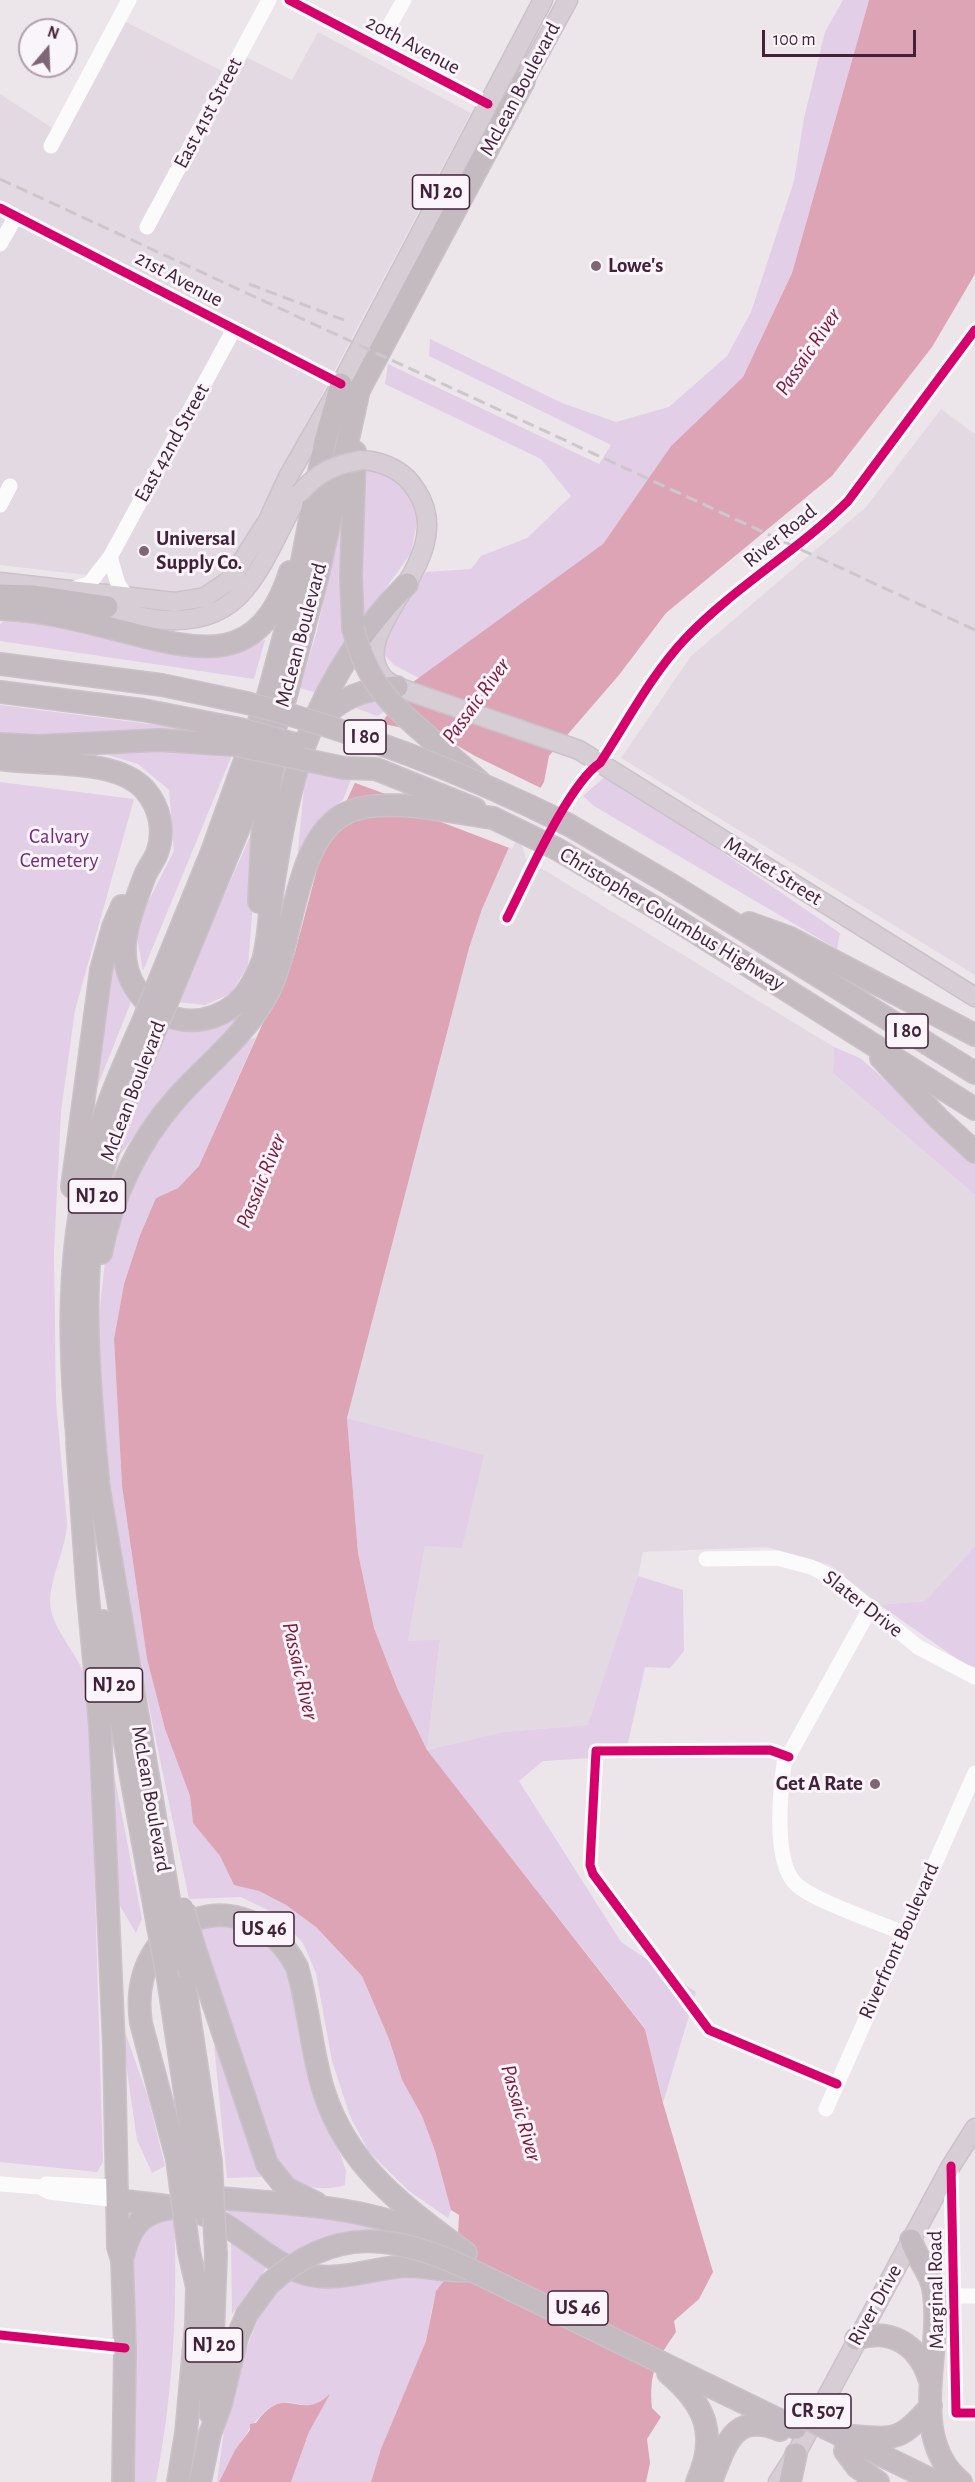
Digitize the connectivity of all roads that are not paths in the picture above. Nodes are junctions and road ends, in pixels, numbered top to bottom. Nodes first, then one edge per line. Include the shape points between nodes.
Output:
1 (129, 0) edge
2 (268, 0) edge
3 (289, 0) edge
4 (404, 0) edge
5 (543, 0) edge
6 (567, 0) edge
7 (377, 47) junction
8 (524, 81) joint
9 (488, 104) junction
10 (51, 146) dead end
11 (0, 208) edge
12 (16, 216) junction
13 (147, 227) dead end
14 (0, 244) edge
15 (234, 329) junction
16 (975, 330) edge
17 (372, 367) junction
18 (341, 384) junction
19 (321, 459) junction
20 (10, 486) dead end
21 (0, 505) edge
22 (110, 557) junction
23 (0, 582) edge
24 (407, 584) junction
25 (68, 590) junction
26 (0, 595) edge
27 (127, 597) junction
28 (107, 607) junction
29 (0, 609) edge
30 (43, 613) junction
31 (0, 619) edge
32 (0, 652) edge
33 (0, 664) edge
34 (100, 676) junction
35 (397, 687) junction
36 (0, 692) edge
37 (286, 696) junction
38 (307, 735) junction
39 (238, 737) junction
40 (6, 743) edge
41 (0, 759) edge
42 (600, 763) junction
43 (0, 771) edge
44 (124, 776) junction
45 (479, 781) junction
46 (289, 806) junction
47 (493, 818) junction
48 (144, 878) junction
49 (507, 918) dead end
50 (280, 958) junction
51 (256, 974) junction
52 (836, 975) junction
53 (162, 996) junction
54 (975, 997) edge
55 (150, 1023) junction
56 (860, 1035) junction
57 (975, 1035) edge
58 (975, 1073) edge
59 (975, 1109) edge
60 (975, 1152) edge
61 (71, 1326) junction
62 (91, 1374) junction
63 (77, 1442) junction
64 (706, 1559) dead end
65 (871, 1607) junction
66 (975, 1677) edge
67 (789, 1757) junction
68 (975, 1773) edge
69 (171, 1917) junction
70 (903, 1933) junction
71 (188, 1954) junction
72 (837, 2084) junction
73 (826, 2109) dead end
74 (975, 2128) edge
75 (194, 2160) junction
76 (951, 2166) junction
77 (0, 2184) edge
78 (117, 2194) junction
79 (174, 2208) junction
80 (342, 2211) junction
81 (417, 2223) junction
82 (911, 2240) junction
83 (202, 2253) junction
84 (122, 2260) junction
85 (468, 2262) junction
86 (955, 2296) junction
87 (975, 2296) edge
88 (0, 2335) edge
89 (856, 2339) junction
90 (125, 2348) junction
91 (685, 2373) junction
92 (931, 2385) junction
93 (931, 2406) junction
94 (975, 2413) edge
95 (798, 2421) junction
96 (210, 2434) junction
97 (834, 2439) junction
98 (796, 2454) junction
99 (123, 2482) edge
100 (178, 2482) edge
101 (200, 2482) edge
102 (697, 2482) edge
103 (711, 2482) edge
104 (778, 2482) edge
105 (790, 2482) edge
106 (878, 2482) edge
107 (906, 2482) edge
108 (936, 2482) edge
109 (961, 2482) edge

1 - 10 street
2 - 13 street, East 41st Street
3 - 7 street, 20th Avenue
4 - 7 street
5 - 9 main road, McLean Boulevard / NJ 20
6 - 8 main road, McLean Boulevard / NJ 20
7 - 9 street, 20th Avenue
8 - 17 highway, McLean Boulevard / NJ 20
9 - 18 main road, McLean Boulevard / NJ 20
11 - 12 street, 21st Avenue
12 - 14 street
12 - 15 street, 21st Avenue
15 - 18 street, 21st Avenue
15 - 22 street, East 42nd Street
16 - 42 street, River Road via 849,501 684,639
17 - 37 highway, McLean Boulevard / NJ 20 via 358,390 318,575
17 - 45 highway, bridge via 362,402 354,468 353,628 358,652 368,673 397,710
18 - 19 highway, McLean Boulevard / NJ 20
18 - 27 main road via 268,519 230,580 215,592 185,601
19 - 30 highway via 289,574 270,613 249,634 233,643 196,648
19 - 53 highway, McLean Boulevard / NJ 20 via 296,592 264,709
20 - 21 street
22 - 25 street, East 42nd Street via 89,584
22 - 27 street via 118,584
23 - 25 main road
24 - 28 main road, bridge via 428,533 428,515 422,498 399,472 381,462 363,459 328,468 314,477 300,493 256,573 223,609 198,619 179,621
24 - 35 main road via 384,621 376,651 376,664 382,676
24 - 38 highway via 380,611 350,653
25 - 27 main road
25 - 28 main road
26 - 28 highway
29 - 30 highway
30 - 31 highway
32 - 34 highway
33 - 34 highway, Christopher Columbus Highway / I 80
34 - 45 highway, Christopher Columbus Highway / I 80, bridge via 247,703 366,737
35 - 38 highway via 377,688 346,698
35 - 42 main road, Market Street via 571,746
36 - 39 highway via 142,710
37 - 51 highway via 262,837
37 - 53 highway, McLean Boulevard / NJ 20 via 250,801
38 - 46 highway
39 - 40 highway
39 - 47 highway, Christopher Columbus Highway / I 80, bridge via 344,768 376,769
41 - 44 highway via 85,766
42 - 49 street, River Road via 589,770 572,796
42 - 54 main road, Market Street
43 - 44 highway
44 - 48 highway via 144,789 159,815 160,843
45 - 52 highway, Christopher Columbus Highway / I 80, bridge via 569,825 709,908
46 - 50 highway
46 - 51 highway via 264,955
47 - 50 highway via 388,804 360,807 342,815 315,843
47 - 56 highway, Christopher Columbus Highway / I 80, bridge via 558,849
48 - 51 highway via 127,926 125,954 130,979 147,1002 172,1018 190,1022 206,1019 235,1004 245,995
48 - 61 highway via 132,887 118,914 101,970 68,1232 66,1283
50 - 62 highway via 269,990 247,1026 163,1115 127,1174 110,1217 100,1258
52 - 57 highway
52 - 58 highway, Christopher Columbus Highway / I 80
53 - 55 highway, McLean Boulevard / NJ 20, bridge
55 - 61 highway, McLean Boulevard / NJ 20 via 106,1109 87,1174 73,1252
55 - 62 highway, McLean Boulevard / NJ 20 via 98,1191 87,1284
56 - 59 highway, Christopher Columbus Highway / I 80
56 - 60 highway
61 - 63 highway, McLean Boulevard / NJ 20
62 - 69 highway, McLean Boulevard / NJ 20 via 99,1489
63 - 69 highway, McLean Boulevard / NJ 20 via 100,1606
63 - 78 highway via 100,1726
64 - 65 street, Slater Drive via 777,1558 801,1563 832,1577
65 - 66 street, Slater Drive via 918,1647
65 - 67 street
67 - 70 street via 781,1786 782,1860 788,1874 807,1892
67 - 72 street via 770,1750 596,1751 590,1865 709,2030
68 - 70 street, Riverfront Boulevard
69 - 71 highway, bridge
69 - 75 highway, McLean Boulevard / NJ 20, bridge via 168,1979
70 - 72 street, Riverfront Boulevard
71 - 75 highway, McLean Boulevard / NJ 20
71 - 80 highway via 273,2175 294,2193
72 - 73 street, Riverfront Boulevard
74 - 76 main road, River Drive / CR 507
75 - 81 highway, US 46 via 141,2023 141,1976 154,1950 175,1929 202,1918 220,1916 266,1930 288,1950 302,1986 321,2081 334,2117 359,2160
75 - 83 highway, McLean Boulevard / NJ 20, bridge
75 - 83 highway, US 46, bridge
76 - 82 main road, River Drive / CR 507
76 - 86 street, Marginal Road
77 - 78 street via 40,2187 48,2183
78 - 79 highway
78 - 80 highway
78 - 84 highway via 118,2247
79 - 84 highway via 148,2214 136,2223
79 - 85 highway via 217,2221 308,2275 331,2276 395,2267 454,2272
80 - 81 highway
81 - 85 highway, US 46
82 - 89 main road, River Drive / CR 507
82 - 92 highway via 927,2268 935,2297
83 - 96 highway, McLean Boulevard / NJ 20
83 - 100 highway, McLean Boulevard / NJ 20 via 194,2360
84 - 90 highway
85 - 91 highway, US 46
85 - 91 highway, US 46
85 - 96 highway, US 46, bridge via 393,2242 362,2241 340,2244 298,2260 269,2284 242,2324
86 - 87 street
86 - 94 street, Marginal Road via 956,2413
88 - 90 street
89 - 92 highway via 878,2334 904,2342 924,2362
89 - 98 main road, River Drive / CR 507
90 - 99 highway
91 - 95 highway, US 46
91 - 102 highway via 708,2431 708,2454
92 - 93 highway
93 - 97 highway via 906,2433 895,2438
93 - 109 highway via 939,2456
95 - 97 highway, US 46, bridge
95 - 103 highway via 783,2431 756,2424 741,2427 726,2445
96 - 101 highway, US 46
97 - 106 highway via 857,2467
97 - 107 highway, US 46
97 - 108 highway, US 46
98 - 104 main road, River Drive / CR 507
98 - 105 highway

